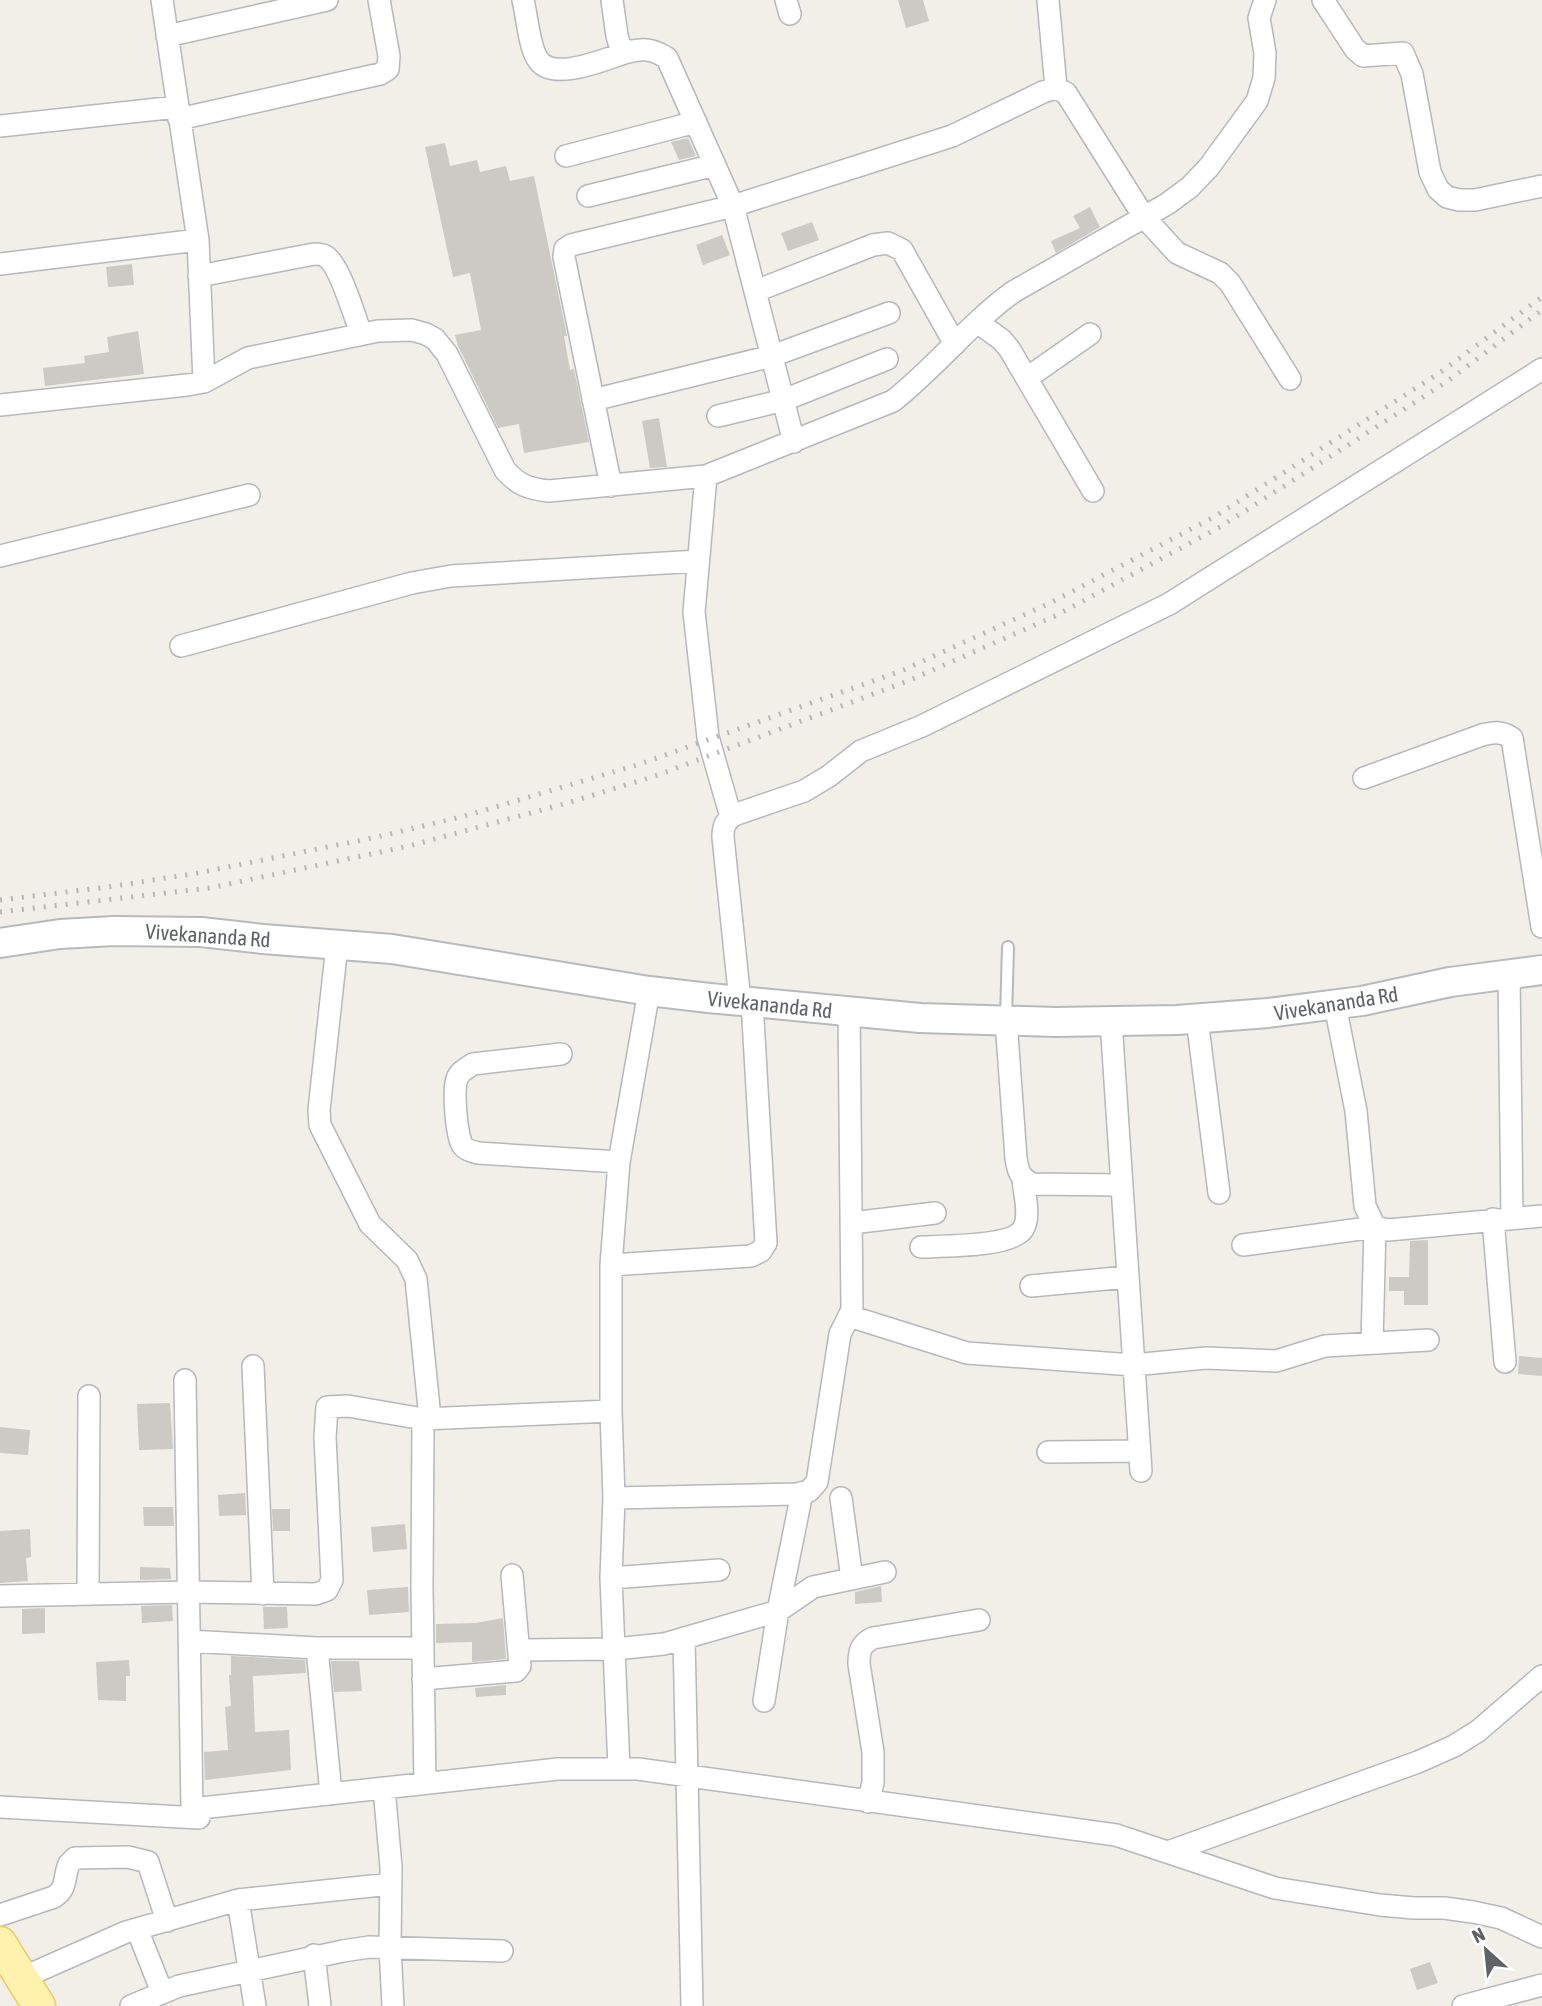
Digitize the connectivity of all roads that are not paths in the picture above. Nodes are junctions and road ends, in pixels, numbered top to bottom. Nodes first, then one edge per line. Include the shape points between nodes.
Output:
1 (162, 0) edge
2 (327, 0) edge
3 (379, 0) edge
4 (523, 0) edge
5 (612, 0) edge
6 (1048, 0) edge
7 (1265, 0) edge
8 (1323, 0) edge
9 (167, 36) junction
10 (628, 52) junction
11 (1056, 88) junction
12 (178, 113) junction
13 (696, 122) junction
14 (0, 126) edge
15 (566, 156) dead end
16 (715, 165) junction
17 (1542, 186) edge
18 (588, 196) dead end
19 (733, 205) junction
20 (1144, 218) junction
21 (198, 240) junction
22 (0, 264) edge
23 (199, 276) junction
24 (756, 291) junction
25 (889, 313) dead end
26 (977, 322) junction
27 (361, 334) junction
28 (1090, 334) dead end
29 (955, 344) junction
30 (772, 356) junction
31 (887, 359) dead end
32 (1542, 369) edge
33 (1027, 378) junction
34 (1290, 379) dead end
35 (204, 382) junction
36 (593, 400) junction
37 (784, 400) junction
38 (0, 405) edge
39 (718, 416) dead end
40 (794, 442) junction
41 (706, 476) junction
42 (611, 485) junction
43 (1093, 491) dead end
44 (249, 495) dead end
45 (0, 556) edge
46 (698, 561) junction
47 (181, 646) dead end
48 (1364, 778) dead end
49 (1532, 800) edge
50 (731, 817) junction
51 (1542, 927) edge
52 (0, 943) edge
53 (337, 945) junction
54 (1008, 947) dead end
55 (1542, 970) edge
56 (1509, 974) junction
57 (649, 991) junction
58 (746, 1002) junction
59 (1335, 1005) junction
60 (849, 1012) junction
61 (1197, 1018) junction
62 (1006, 1021) junction
63 (1111, 1021) junction
64 (561, 1054) dead end
65 (619, 1162) junction
66 (1023, 1179) junction
67 (1121, 1185) junction
68 (1219, 1194) dead end
69 (934, 1213) dead end
70 (1542, 1216) edge
71 (1503, 1218) junction
72 (852, 1223) junction
73 (1375, 1227) junction
74 (1243, 1245) dead end
75 (921, 1247) dead end
76 (611, 1265) junction
77 (1127, 1277) junction
78 (1031, 1286) dead end
79 (849, 1316) junction
80 (1428, 1339) dead end
81 (1372, 1343) junction
82 (1504, 1362) dead end
83 (1133, 1364) junction
84 (253, 1366) dead end
85 (185, 1380) dead end
86 (89, 1396) dead end
87 (611, 1411) junction
88 (426, 1418) junction
89 (1048, 1452) dead end
90 (802, 1493) junction
91 (614, 1498) junction
92 (841, 1498) dead end
93 (719, 1570) dead end
94 (885, 1572) dead end
95 (512, 1575) dead end
96 (611, 1578) junction
97 (852, 1579) junction
98 (188, 1592) junction
99 (88, 1594) junction
100 (263, 1594) junction
101 (0, 1596) edge
102 (778, 1611) junction
103 (979, 1620) dead end
104 (684, 1638) junction
105 (189, 1641) junction
106 (317, 1648) junction
107 (423, 1648) junction
108 (615, 1649) junction
109 (519, 1650) junction
110 (1542, 1676) edge
111 (423, 1679) junction
112 (764, 1702) dead end
113 (619, 1768) junction
114 (687, 1775) junction
115 (425, 1783) junction
116 (384, 1788) junction
117 (331, 1794) junction
118 (868, 1802) junction
119 (0, 1807) edge
120 (192, 1809) junction
121 (1168, 1852) junction
122 (391, 1884) junction
123 (238, 1900) junction
124 (0, 1914) edge
125 (167, 1921) junction
126 (137, 1930) junction
127 (1542, 1937) edge
128 (0, 1943) edge
129 (390, 1948) junction
130 (502, 1951) dead end
131 (314, 1955) junction
132 (249, 1970) junction
133 (22, 1978) junction
134 (1542, 1986) edge
135 (162, 1992) junction
136 (39, 2006) edge
137 (131, 2006) edge
138 (255, 2006) edge
139 (320, 2006) edge
140 (393, 2006) edge
141 (692, 2006) edge
142 (1463, 2006) edge

1 - 9 street
2 - 9 street
3 - 12 street via 389,56 388,69 380,74
4 - 10 street via 536,57 542,65 555,70 574,68
5 - 10 street via 617,36
6 - 11 street
7 - 20 street via 1259,18 1264,78 1257,101 1190,187
8 - 17 street via 1363,55 1403,53 1409,63 1430,172 1447,197 1475,200
9 - 12 street
10 - 13 street via 655,50 667,58
11 - 19 street via 952,136
11 - 20 street via 1066,93
12 - 14 street
12 - 21 street
13 - 15 street
13 - 16 street
16 - 18 street
16 - 19 street
19 - 24 street
19 - 36 street via 565,249
20 - 26 street via 1013,292
20 - 34 street via 1177,253 1220,273 1230,284
21 - 22 street
21 - 23 street
23 - 27 street via 324,255 339,276
23 - 35 street
24 - 29 street via 888,243 902,250
24 - 30 street
25 - 30 street
26 - 29 street
26 - 33 street via 1002,340
27 - 35 street via 248,358
27 - 42 street via 412,330 435,339 515,482 549,491
28 - 33 street
29 - 40 street via 893,401
30 - 36 street
30 - 37 street
31 - 37 street
32 - 50 street via 1169,604 922,726 861,751 804,790
33 - 43 street
35 - 38 street
36 - 42 street
37 - 39 street
37 - 40 street
40 - 41 street
41 - 42 street
41 - 46 street
44 - 45 street
46 - 47 street via 451,576
46 - 50 street via 694,612 708,737
48 - 49 street via 1482,735 1504,733 1512,738
49 - 51 street
50 - 58 street via 723,826 723,837
52 - 53 street, Vivekananda Rd via 60,934 161,930
53 - 57 street, Vivekananda Rd via 392,949
53 - 88 street via 320,1125 370,1224 413,1268
54 - 62 lane
55 - 56 street, Vivekananda Rd
56 - 59 street, Vivekananda Rd
56 - 71 street
57 - 58 street, Vivekananda Rd
57 - 65 street
58 - 60 street, Vivekananda Rd
58 - 76 street via 766,1243 751,1256
59 - 61 street, Vivekananda Rd
59 - 73 street via 1356,1111 1365,1206
60 - 62 street, Vivekananda Rd
60 - 72 street
61 - 63 street, Vivekananda Rd
61 - 68 street
62 - 63 street, Vivekananda Rd
62 - 66 street via 1016,1158
63 - 67 street
64 - 65 street via 473,1064 464,1069 456,1089 462,1144 478,1153
65 - 76 street
66 - 67 street via 1033,1184
66 - 75 street via 1027,1214 1023,1229 1014,1238
67 - 77 street
69 - 72 street
70 - 71 street
71 - 73 street via 1388,1230
71 - 82 street
72 - 79 street
73 - 74 street
73 - 81 street
76 - 87 street
77 - 78 street
77 - 83 street
79 - 83 street via 967,1353
79 - 90 street via 841,1334 817,1482
80 - 81 street
81 - 83 street via 1325,1346 1276,1361
83 - 89 street via 1140,1461
84 - 100 street
85 - 98 street
86 - 99 street
87 - 88 street
87 - 91 street
88 - 100 street via 327,1407 332,1580 327,1590 316,1594
88 - 107 street
90 - 91 street
90 - 102 street
91 - 96 street
92 - 97 street
93 - 96 street
94 - 97 street
95 - 109 street
96 - 108 street
97 - 102 street via 813,1587
98 - 99 street
98 - 100 street
98 - 105 street
99 - 101 street
102 - 104 street
102 - 112 street
103 - 118 street via 873,1637 863,1643 859,1664 874,1768
104 - 108 street
104 - 114 street
105 - 106 street
105 - 120 street
106 - 107 street
106 - 117 street
107 - 111 street
108 - 109 street
108 - 113 street
109 - 111 street via 516,1671
110 - 121 street via 1454,1746
111 - 115 street
113 - 114 street
113 - 115 street via 558,1769
114 - 118 street
114 - 141 street
115 - 116 street
116 - 117 street
116 - 122 street
117 - 120 street
118 - 121 street via 1076,1828
119 - 120 street via 199,1818
121 - 127 street via 1275,1888 1380,1905 1473,1912 1501,1918
122 - 123 street
122 - 129 street
123 - 125 street
123 - 132 street
124 - 125 street via 61,1892 75,1858 128,1857 148,1862
125 - 126 street
126 - 133 street
126 - 135 street
128 - 133 main road
129 - 130 street
129 - 131 street
129 - 140 street
131 - 132 street
131 - 139 street
132 - 135 street
132 - 138 street
133 - 136 main road
134 - 142 street
135 - 137 street

